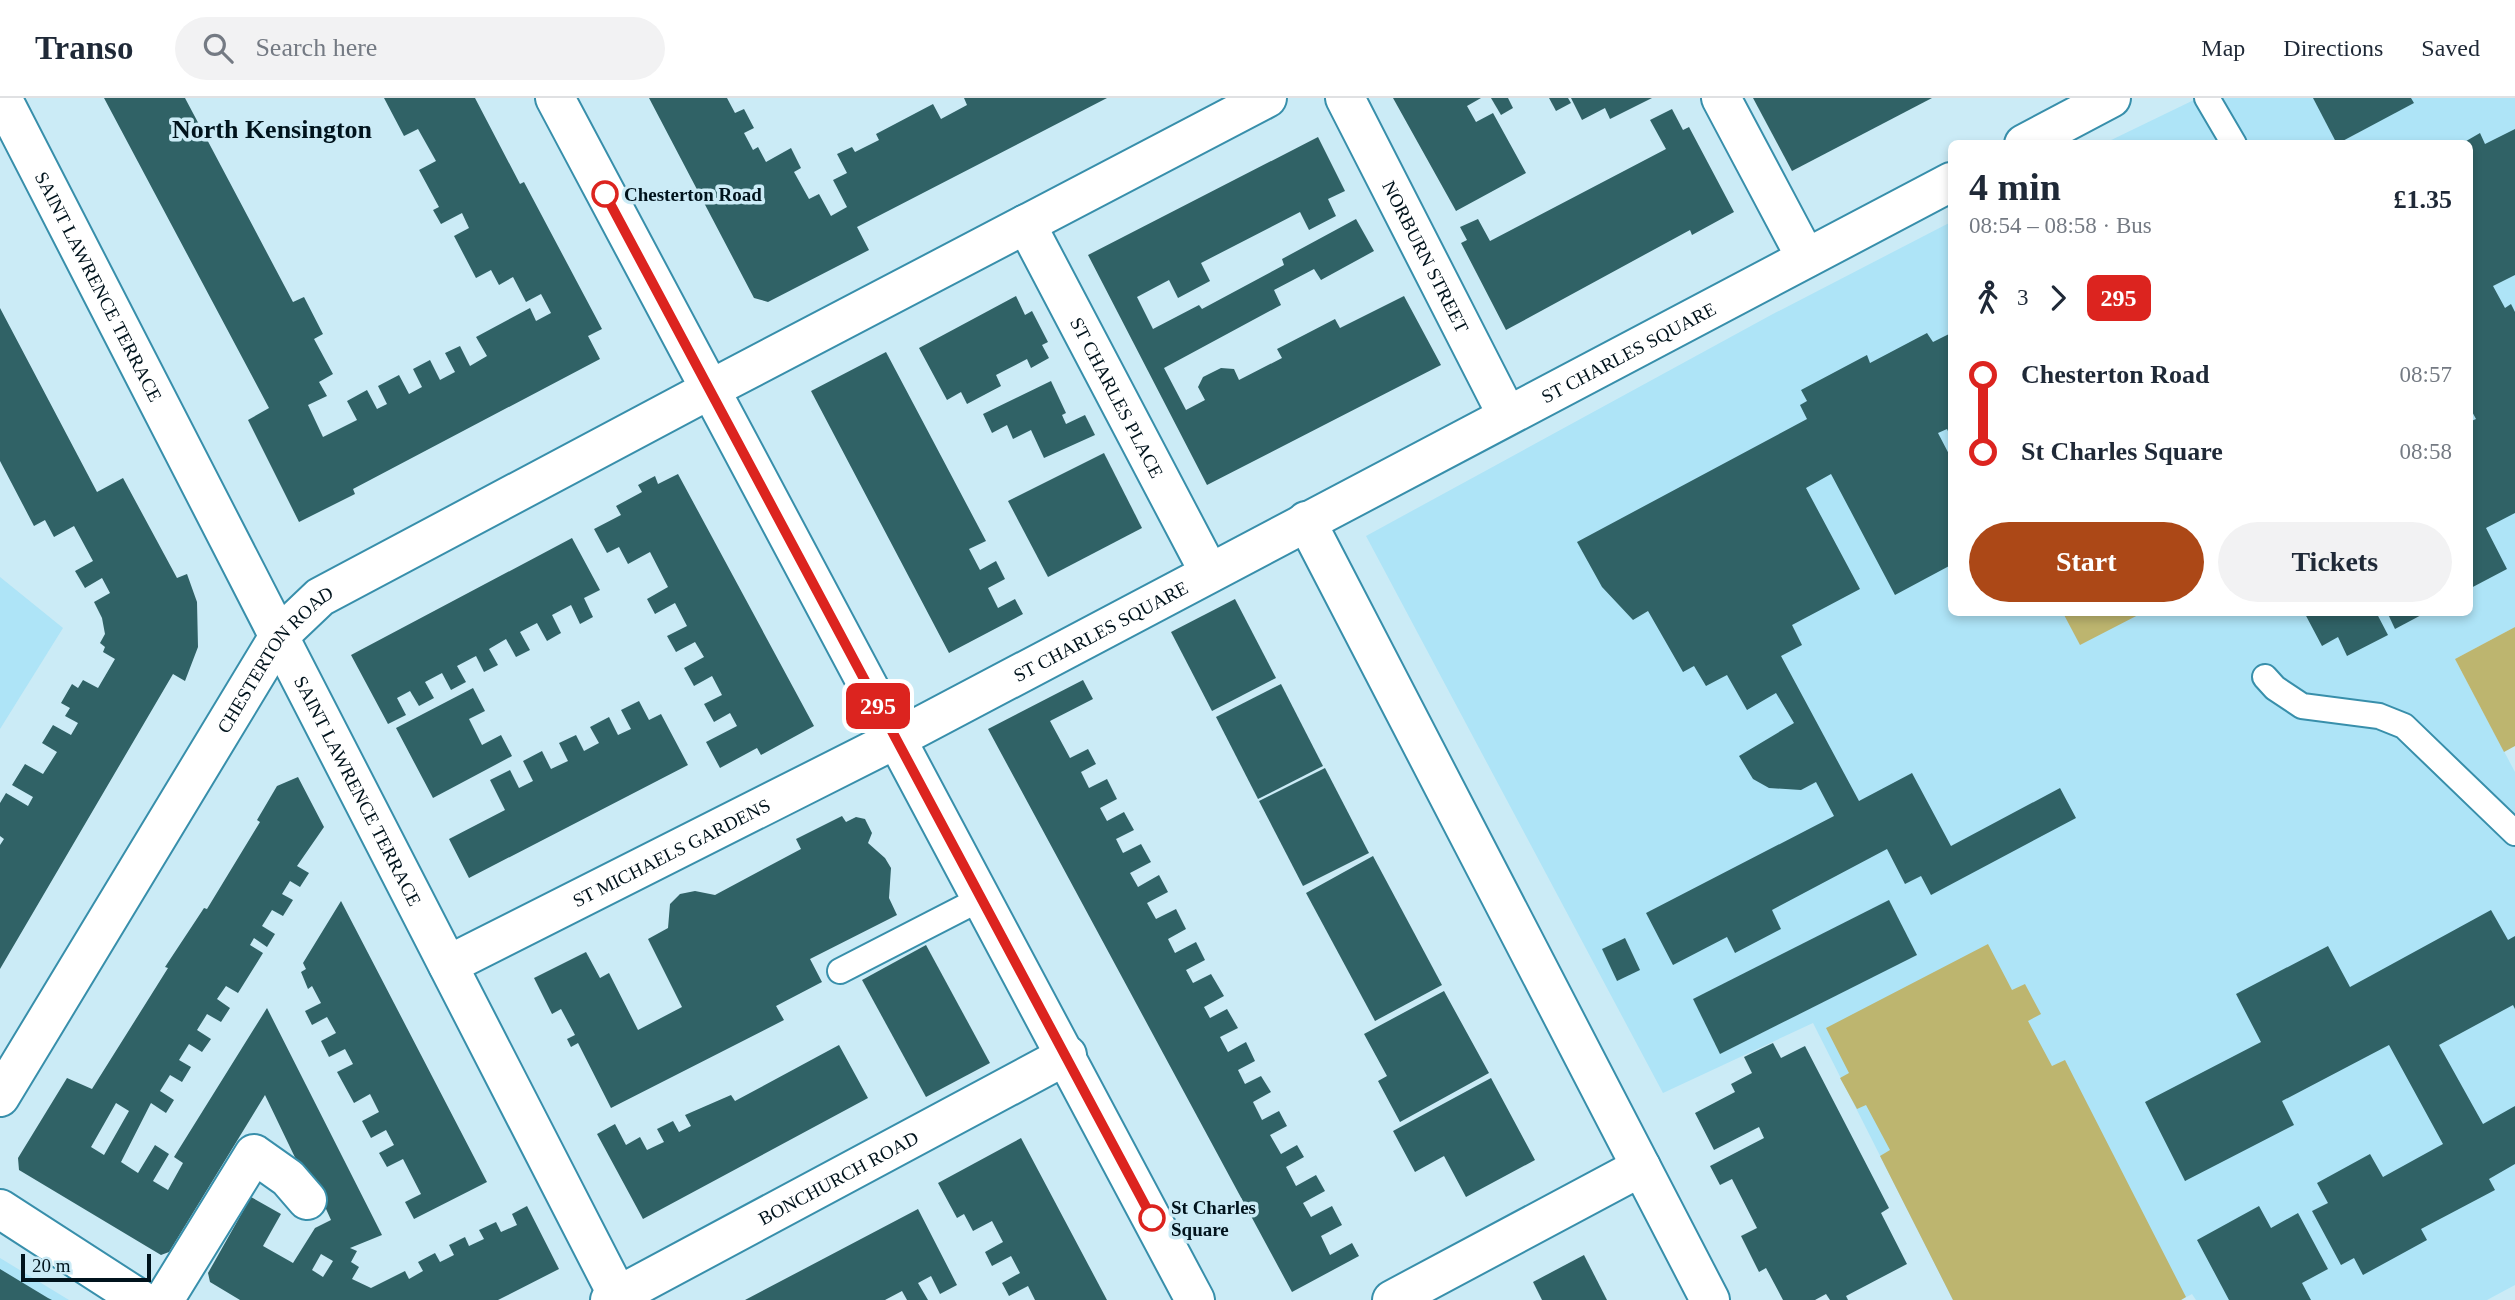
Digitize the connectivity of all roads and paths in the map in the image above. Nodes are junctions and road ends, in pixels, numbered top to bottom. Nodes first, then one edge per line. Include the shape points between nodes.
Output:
1 (2, 98) edge
2 (555, 98) edge
3 (1267, 98) edge
4 (1345, 98) edge
5 (1721, 98) edge
6 (2111, 98) edge
7 (2207, 98) edge
8 (2032, 140) edge
9 (2232, 140) edge
10 (1948, 184) edge
11 (1027, 224) junction
12 (1806, 258) junction
13 (709, 390) junction
14 (1507, 415) junction
15 (1306, 521) junction
16 (1209, 572) junction
17 (279, 636) junction
18 (2265, 677) dead end
19 (895, 739) junction
20 (2515, 833) edge
21 (982, 898) junction
22 (448, 965) junction
23 (840, 971) dead end
24 (1067, 1055) junction
25 (0, 1097) edge
26 (1641, 1167) junction
27 (307, 1200) dead end
28 (0, 1209) edge
29 (614, 1298) edge
30 (141, 1300) edge
31 (164, 1300) edge
32 (1195, 1300) edge
33 (1392, 1300) edge
34 (1710, 1300) edge

1 - 17 street, SAINT LAWRENCE TERRACE
2 - 13 street
3 - 11 street, CHESTERTON ROAD
4 - 14 street, NORBURN STREET
5 - 12 street
6 - 8 street
7 - 9 lane
10 - 12 street, ST CHARLES SQUARE
11 - 13 street, CHESTERTON ROAD
11 - 16 street, ST CHARLES PLACE
12 - 14 street, ST CHARLES SQUARE
13 - 17 street, CHESTERTON ROAD via 320,597
13 - 19 street
14 - 15 street, ST CHARLES SQUARE
15 - 16 street, ST CHARLES SQUARE
15 - 26 street
16 - 19 street, ST CHARLES SQUARE
17 - 22 street, SAINT LAWRENCE TERRACE
17 - 25 street, CHESTERTON ROAD
18 - 20 lane via 2302,706 2379,716 2404,726
19 - 21 street
19 - 22 street, ST MICHAELS GARDENS
21 - 23 lane
21 - 24 street
22 - 29 street, SAINT LAWRENCE TERRACE
24 - 29 street, BONCHURCH ROAD
24 - 32 street
26 - 33 street
26 - 34 street
27 - 31 street via 288,1178 254,1154
28 - 30 street

